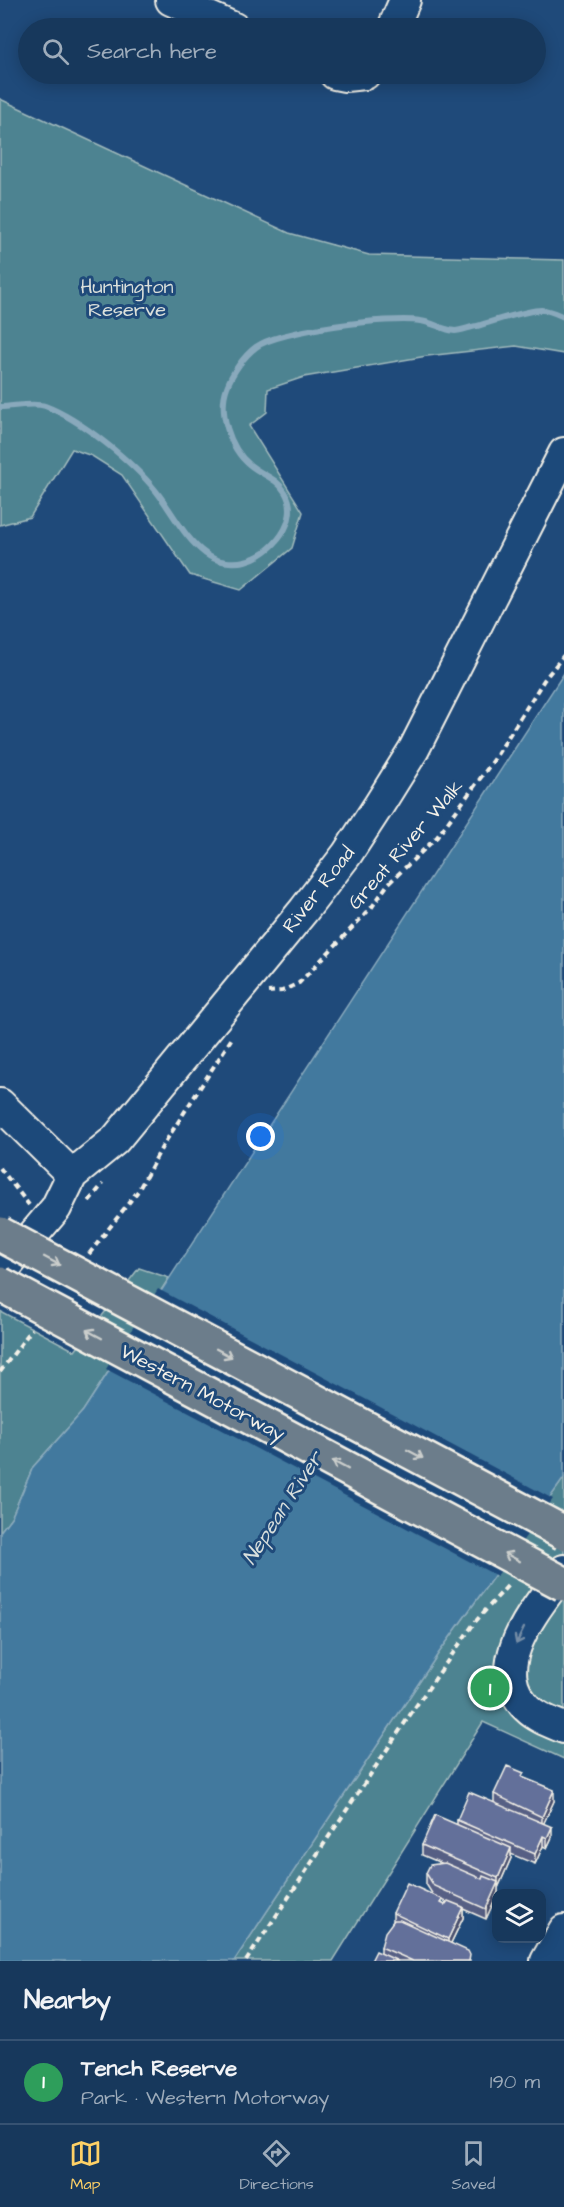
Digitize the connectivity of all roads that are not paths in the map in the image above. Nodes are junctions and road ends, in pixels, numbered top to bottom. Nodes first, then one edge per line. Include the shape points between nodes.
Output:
1 (171, 0) edge
2 (405, 0) edge
3 (212, 18) edge
4 (397, 18) edge
5 (564, 453) edge
6 (0, 1104) edge
7 (72, 1175) junction
8 (0, 1234) edge
9 (0, 1274) edge
10 (0, 1284) edge
11 (564, 1533) edge
12 (564, 1570) edge
13 (564, 1584) edge
14 (564, 1728) edge
15 (564, 1930) edge
16 (546, 1961) edge

1 - 3 street
2 - 4 street
5 - 7 street, River Road via 414,749 347,854 115,1140
6 - 7 street
7 - 9 street, River Road via 56,1208
8 -> 11 highway, bridge
13 -> 10 highway, Western Motorway, bridge
12 -> 14 street via 515,1644 512,1670 517,1691 528,1709
15 - 16 street

